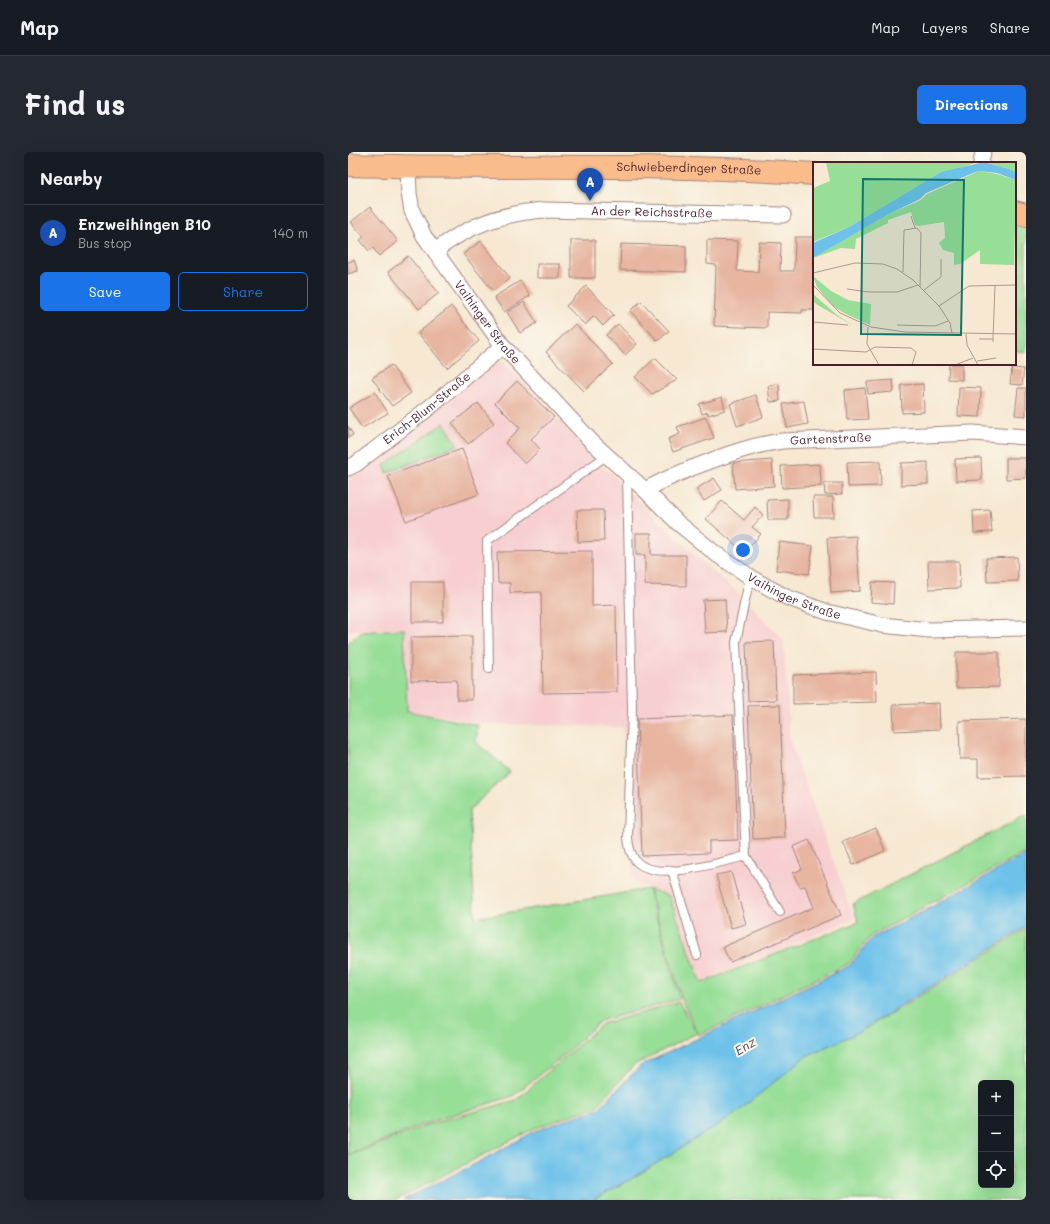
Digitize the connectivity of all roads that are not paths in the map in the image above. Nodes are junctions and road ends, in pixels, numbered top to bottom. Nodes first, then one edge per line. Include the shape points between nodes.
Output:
1 (983, 152) edge
2 (982, 162) edge
3 (348, 165) edge
4 (408, 167) junction
5 (813, 174) edge
6 (1016, 212) edge
7 (783, 216) dead end
8 (1026, 216) edge
9 (435, 251) junction
10 (503, 346) junction
11 (1026, 437) edge
12 (606, 456) junction
13 (348, 468) edge
14 (627, 475) junction
15 (645, 490) junction
16 (750, 577) junction
17 (1026, 628) edge
18 (489, 669) dead end
19 (746, 856) junction
20 (672, 870) junction
21 (780, 912) dead end
22 (697, 955) dead end

1 - 2 street
3 - 4 main road, Schwieberdinger Straße
4 - 5 main road, Schwieberdinger Straße via 660,168
4 - 9 street, Vaihinger Straße via 412,211 424,236
6 - 8 main road
7 - 9 street, An der Reichsstraße via 530,211 485,222 467,230
9 - 10 street, Vaihinger Straße
10 - 12 street, Vaihinger Straße
10 - 13 street, Erich-Blum-Straße via 430,407
11 - 15 street, Gartenstraße via 973,433 764,443 666,478
12 - 14 street, Vaihinger Straße
12 - 18 lane via 487,541
14 - 15 street, Vaihinger Straße
14 - 20 lane via 632,708 629,848 641,866 655,871
15 - 16 street, Vaihinger Straße via 678,523
16 - 17 street, Vaihinger Straße via 786,597 827,612 882,626 929,630
16 - 19 lane via 736,642
19 - 20 lane via 689,870
19 - 21 lane
20 - 22 lane

